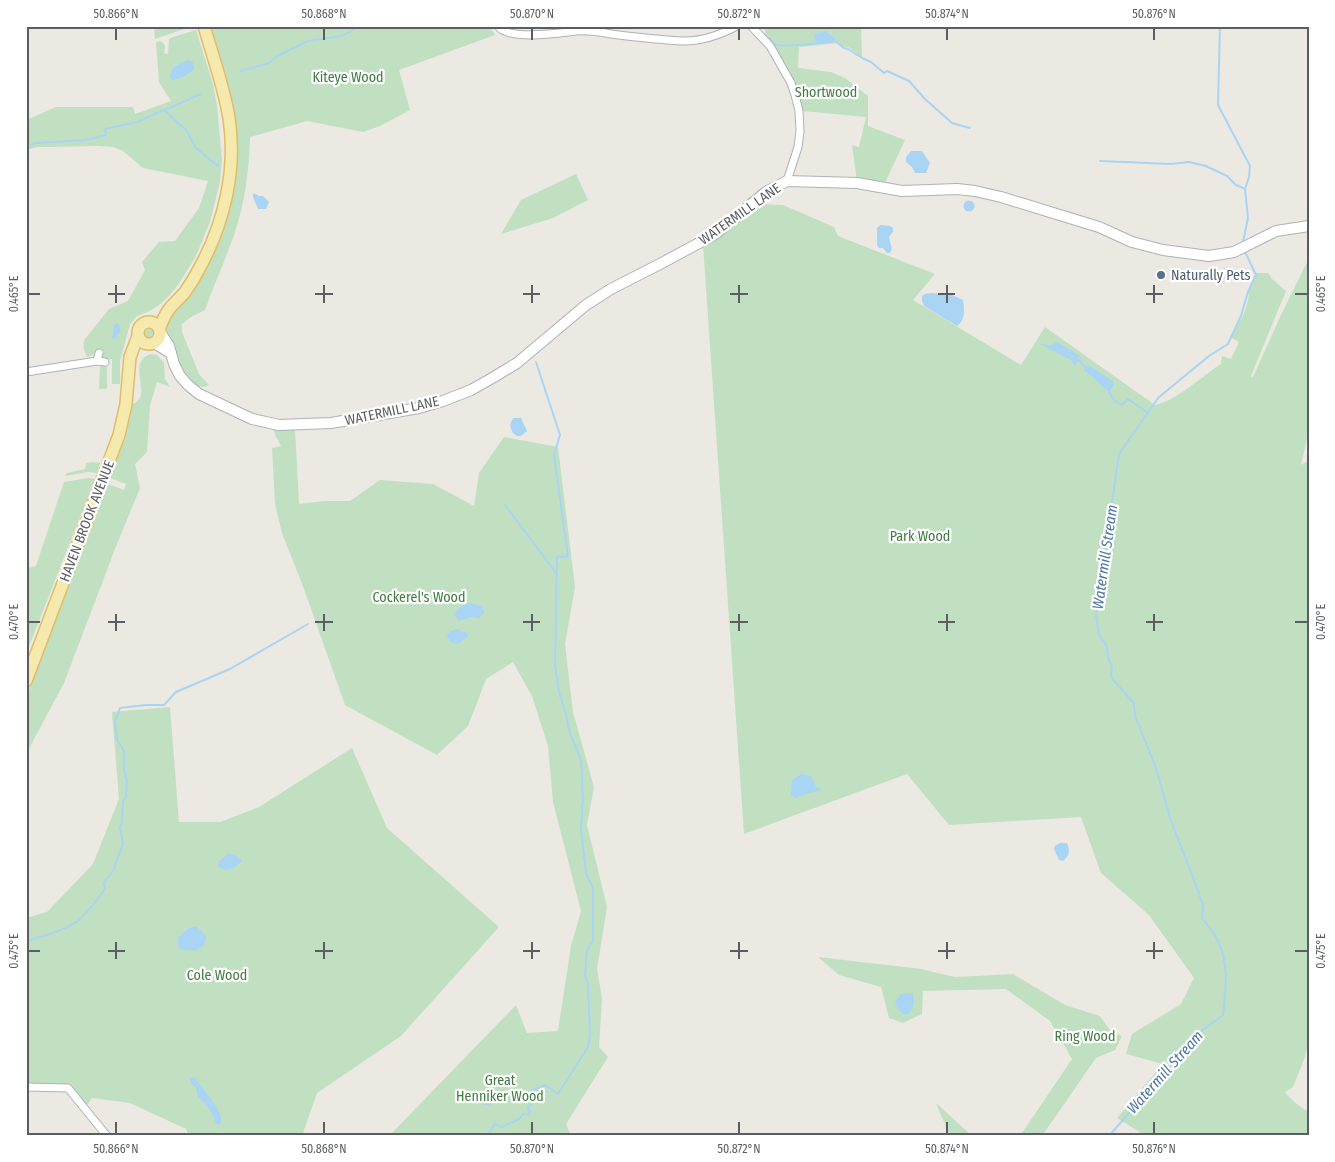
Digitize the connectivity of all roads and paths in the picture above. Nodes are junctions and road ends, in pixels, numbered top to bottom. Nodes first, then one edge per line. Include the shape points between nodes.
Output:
1 (204, 26) edge
2 (498, 26) edge
3 (737, 26) edge
4 (751, 26) edge
5 (787, 181) junction
6 (1309, 226) edge
7 (168, 310) junction
8 (147, 322) junction
9 (160, 330) junction
10 (138, 336) junction
11 (151, 344) junction
12 (99, 353) dead end
13 (171, 353) junction
14 (130, 357) junction
15 (97, 361) junction
16 (105, 362) dead end
17 (26, 372) edge
18 (26, 681) edge
19 (26, 1087) edge
20 (107, 1136) edge

1 - 7 main road via 221,80 229,120 228,184 223,212 210,248 185,292
2 - 3 street via 510,33 582,30 684,41 708,39
4 - 5 street via 770,46 791,83 799,111 798,147
5 - 6 street, WATERMILL LANE via 856,183 902,191 966,189 1099,227 1132,242 1209,256 1234,252 1276,231
5 - 13 street, WATERMILL LANE via 766,192 715,234 611,288 494,377 471,390 419,408 331,423 279,425 252,418 198,394 180,376
7 - 8 main road
7 - 9 main road
8 - 9 main road
8 - 10 main road via 140,327
9 - 11 main road via 159,338
9 - 13 street, WATERMILL LANE
10 - 11 main road via 142,342
10 - 14 main road, HAVEN BROOK AVENUE
11 - 13 street
11 - 14 main road
12 - 15 street
14 - 18 main road, HAVEN BROOK AVENUE via 126,404 119,435
15 - 16 street
15 - 17 street
19 - 20 street via 68,1088

